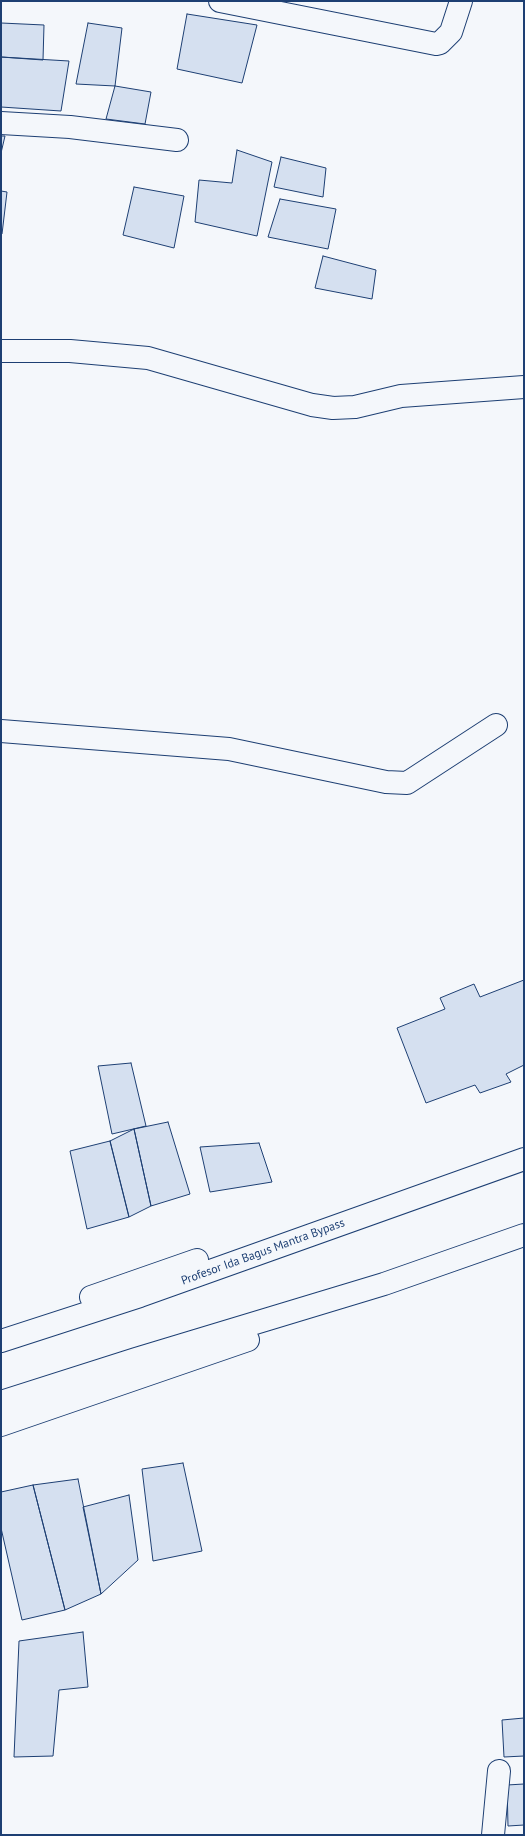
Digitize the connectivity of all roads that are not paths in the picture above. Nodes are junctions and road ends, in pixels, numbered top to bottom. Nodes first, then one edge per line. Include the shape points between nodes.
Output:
1 (220, 1) edge
2 (461, 1) edge
3 (1, 123) edge
4 (177, 140) dead end
5 (1, 351) edge
6 (524, 387) edge
7 (496, 725) dead end
8 (1, 731) edge
9 (524, 1159) edge
10 (487, 1172) junction
11 (524, 1235) edge
12 (384, 1284) junction
13 (1, 1327) edge
14 (1, 1341) edge
15 (1, 1402) edge
16 (1, 1425) edge
17 (499, 1771) dead end
18 (493, 1835) edge

1 - 2 main road via 436,44 451,32
3 - 4 main road via 70,127
5 - 6 main road via 70,351 148,358 312,405 341,408 401,396
7 - 8 main road via 407,783 386,782 229,748
9 - 10 main road, Profesor Ida Bagus Mantra Bypass
10 - 13 main road via 415,1188
10 - 14 main road, Profesor Ida Bagus Mantra Bypass via 140,1296
11 - 12 main road
12 - 15 main road
12 - 16 main road via 322,1314
17 - 18 main road

